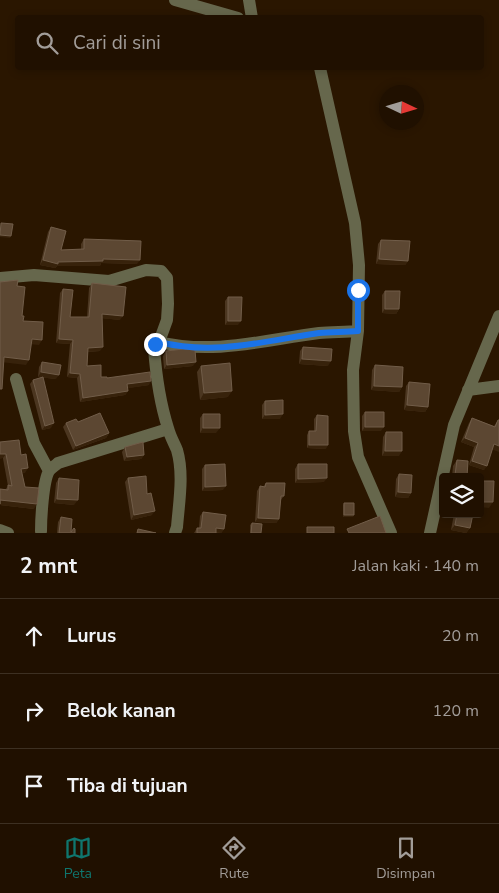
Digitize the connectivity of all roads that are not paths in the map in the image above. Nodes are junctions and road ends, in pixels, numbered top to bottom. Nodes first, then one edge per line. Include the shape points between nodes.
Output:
1 (175, 0) edge
2 (249, 0) edge
3 (228, 15) edge
4 (252, 15) edge
5 (320, 70) edge
6 (0, 278) edge
7 (499, 316) edge
8 (358, 331) junction
9 (159, 342) junction
10 (16, 379) dead end
11 (499, 386) edge
12 (468, 390) junction
13 (168, 429) junction
14 (49, 471) junction
15 (0, 530) edge
16 (40, 531) dead end
17 (8, 533) edge
18 (175, 533) edge
19 (391, 533) edge
20 (430, 533) edge

1 - 3 street
2 - 4 street
5 - 8 street via 355,223 359,265
6 - 9 street via 34,275 109,281 146,270 161,271 167,278 168,304 167,320
7 - 12 street
8 - 9 street via 210,348 180,347
8 - 19 street via 353,379 358,457
9 - 13 street via 155,344 154,355
10 - 14 street via 34,443
11 - 12 street
12 - 20 street via 454,425
13 - 14 street via 58,463
13 - 18 street via 179,464 180,490
14 - 16 street via 40,512
15 - 17 street

